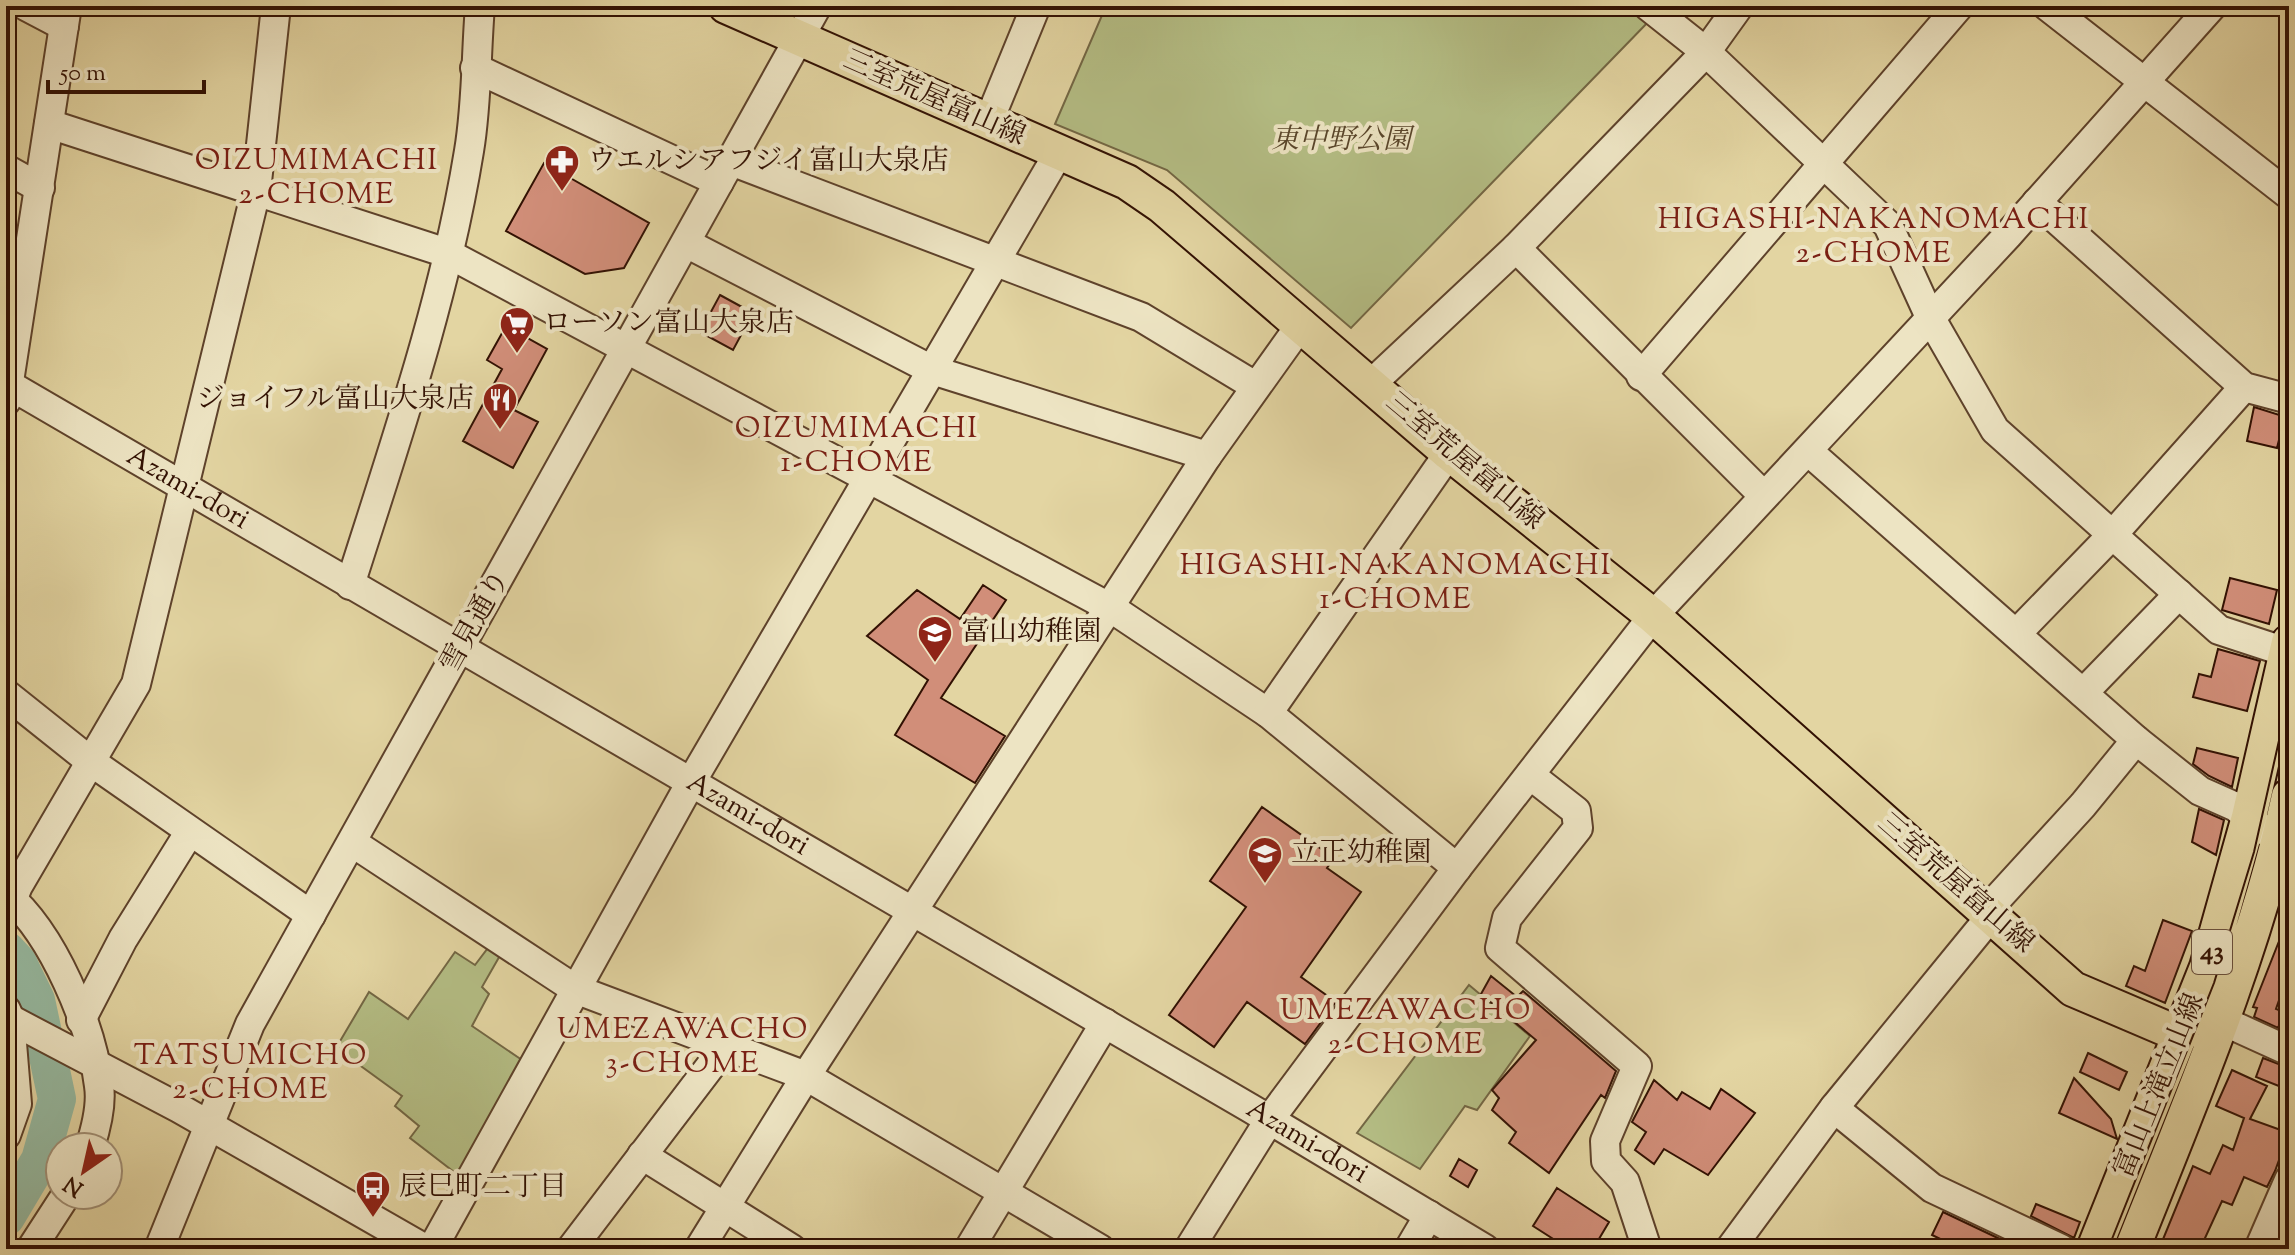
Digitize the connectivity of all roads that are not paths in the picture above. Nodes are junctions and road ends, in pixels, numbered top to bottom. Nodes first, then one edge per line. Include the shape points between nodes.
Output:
1 (26, 6) edge
2 (276, 6) edge
3 (480, 6) edge
4 (726, 6) edge
5 (817, 6) edge
6 (1036, 6) edge
7 (1648, 6) edge
8 (1739, 6) edge
9 (1959, 6) edge
10 (2047, 6) edge
11 (2212, 6) edge
12 (65, 16) edge
13 (799, 40) junction
14 (1706, 52) junction
15 (475, 68) junction
16 (2144, 82) junction
17 (988, 123) junction
18 (49, 124) junction
19 (1058, 154) junction
20 (1823, 165) junction
21 (6, 169) edge
22 (725, 171) junction
23 (40, 188) junction
24 (256, 191) junction
25 (2289, 195) edge
26 (2037, 202) junction
27 (686, 243) junction
28 (1516, 248) junction
29 (447, 253) junction
30 (995, 262) junction
31 (1930, 317) junction
32 (1302, 323) junction
33 (626, 349) junction
34 (932, 370) junction
35 (1641, 376) junction
36 (1371, 384) junction
37 (1255, 386) junction
38 (2244, 387) junction
39 (7, 389) edge
40 (2289, 399) edge
41 (1808, 451) junction
42 (1449, 453) junction
43 (1207, 456) junction
44 (869, 479) junction
45 (182, 486) junction
46 (1763, 495) junction
47 (2114, 533) junction
48 (350, 585) junction
49 (2179, 594) junction
50 (1111, 608) junction
51 (1653, 616) junction
52 (2017, 633) junction
53 (2288, 649) edge
54 (460, 650) junction
55 (2083, 693) junction
56 (6, 694) edge
57 (1268, 713) junction
58 (2136, 740) junction
59 (90, 761) junction
60 (1530, 775) junction
61 (690, 784) junction
62 (2289, 796) edge
63 (2249, 817) junction
64 (189, 833) junction
65 (353, 843) junction
66 (2284, 850) edge
67 (1457, 868) junction
68 (8, 903) edge
69 (913, 911) junction
70 (1989, 913) junction
71 (311, 915) junction
72 (575, 989) junction
73 (7, 1016) edge
74 (81, 1020) junction
75 (2223, 1021) junction
76 (1105, 1023) junction
77 (2181, 1035) junction
78 (725, 1047) junction
79 (2289, 1051) edge
80 (94, 1061) junction
81 (806, 1076) junction
82 (1834, 1108) junction
83 (1270, 1119) junction
84 (211, 1125) junction
85 (93, 1131) edge
86 (6, 1135) edge
87 (642, 1155) junction
88 (2289, 1180) edge
89 (1003, 1193) junction
90 (724, 1209) junction
91 (56, 1211) edge
92 (1429, 1215) junction
93 (31, 1249) edge
94 (159, 1249) edge
95 (425, 1249) edge
96 (432, 1249) edge
97 (571, 1249) edge
98 (699, 1249) edge
99 (792, 1249) edge
100 (969, 1249) edge
101 (1100, 1249) edge
102 (1189, 1249) edge
103 (1409, 1249) edge
104 (1485, 1249) edge
105 (1647, 1249) edge
106 (1730, 1249) edge
107 (2061, 1249) edge
108 (2094, 1249) edge
109 (2132, 1249) edge
110 (2259, 1249) edge

1 - 12 street
2 - 24 street
3 - 15 street
4 - 13 main road, 三室荒屋富山線
5 - 13 street, 雪見通り
6 - 17 street
7 - 14 street
8 - 14 street
9 - 20 street
10 - 16 street
11 - 16 street
12 - 18 street
13 - 17 main road, 三室荒屋富山線
13 - 22 street, 雪見通り
14 - 20 street
14 - 28 street
15 - 22 street
15 - 29 street via 470,150
16 - 25 street
16 - 26 street
17 - 19 main road, 三室荒屋富山線
18 - 23 street
18 - 24 street
19 - 30 street
19 - 32 main road, 三室荒屋富山線 via 1127,182 1162,206
20 - 31 street via 1888,225
20 - 35 street
21 - 23 street
22 - 27 street, 雪見通り
22 - 30 street
23 - 39 street
24 - 29 street
24 - 45 street
26 - 31 street
26 - 38 street
27 - 33 street, 雪見通り
27 - 34 street
28 - 35 street
28 - 36 street
29 - 33 street
29 - 48 street via 419,364
30 - 34 street
30 - 37 street via 1141,317
31 - 41 street
31 - 47 street via 1995,430
32 - 36 main road, 三室荒屋富山線
32 - 37 street
33 - 44 street
33 - 54 street, 雪見通り
34 - 43 street
34 - 44 street
35 - 46 street
36 - 42 main road, 三室荒屋富山線
37 - 43 street
38 - 40 street
38 - 47 street
39 - 45 street, Azami-dori
41 - 46 street
41 - 52 street
42 - 51 main road, 三室荒屋富山線
42 - 57 street
43 - 50 street
44 - 50 street
44 - 61 street
45 - 48 street, Azami-dori
45 - 59 street via 136,684
46 - 51 street
47 - 49 street
47 - 52 street
48 - 54 street, Azami-dori
49 - 53 street via 2219,630
49 - 55 street
50 - 57 street
50 - 69 street
51 - 60 street
51 - 70 main road, 三室荒屋富山線
52 - 55 street
53 - 63 main road, 富山上滝立山線 / 43
54 - 61 street, Azami-dori
54 - 65 street, 雪見通り
55 - 58 street
56 - 59 street
57 - 67 street
58 - 63 street via 2200,791
58 - 70 street
59 - 64 street
59 - 68 street
60 - 67 street
60 - 105 street via 1576,811 1578,828 1507,918 1500,948 1637,1066 1605,1141 1606,1161 1625,1182
61 - 69 street, Azami-dori
61 - 72 street
62 - 66 main road, 富山上滝立山線 / 43
63 - 66 street
63 - 77 main road, 富山上滝立山線 / 43 via 2207,967
64 - 71 street
64 - 74 street via 123,939
65 - 71 street, 雪見通り
65 - 72 street
66 - 75 main road, 富山上滝立山線 / 43
67 - 83 street
68 - 74 street via 45,939
69 - 76 street, Azami-dori
69 - 81 street
70 - 77 main road, 三室荒屋富山線 via 2073,989
70 - 82 street
71 - 84 street, 雪見通り via 250,1024
72 - 78 street
72 - 96 street
73 - 80 street
73 - 86 street via 17,1104
74 - 80 street
75 - 79 street
75 - 109 main road, 富山上滝立山線 / 43
76 - 83 street, Azami-dori
76 - 89 street
77 - 108 main road, 富山上滝立山線 / 43
78 - 81 street
78 - 87 street
80 - 84 street
80 - 85 street via 100,1089
81 - 89 street
81 - 90 street
82 - 106 street
82 - 107 street via 1932,1188
83 - 92 street, Azami-dori
83 - 102 street
84 - 94 street, 雪見通り
84 - 95 street
87 - 90 street
87 - 97 street
88 - 110 street
89 - 100 street
89 - 101 street
90 - 98 street
90 - 99 street
91 - 93 street
92 - 103 street
92 - 104 street, Azami-dori

